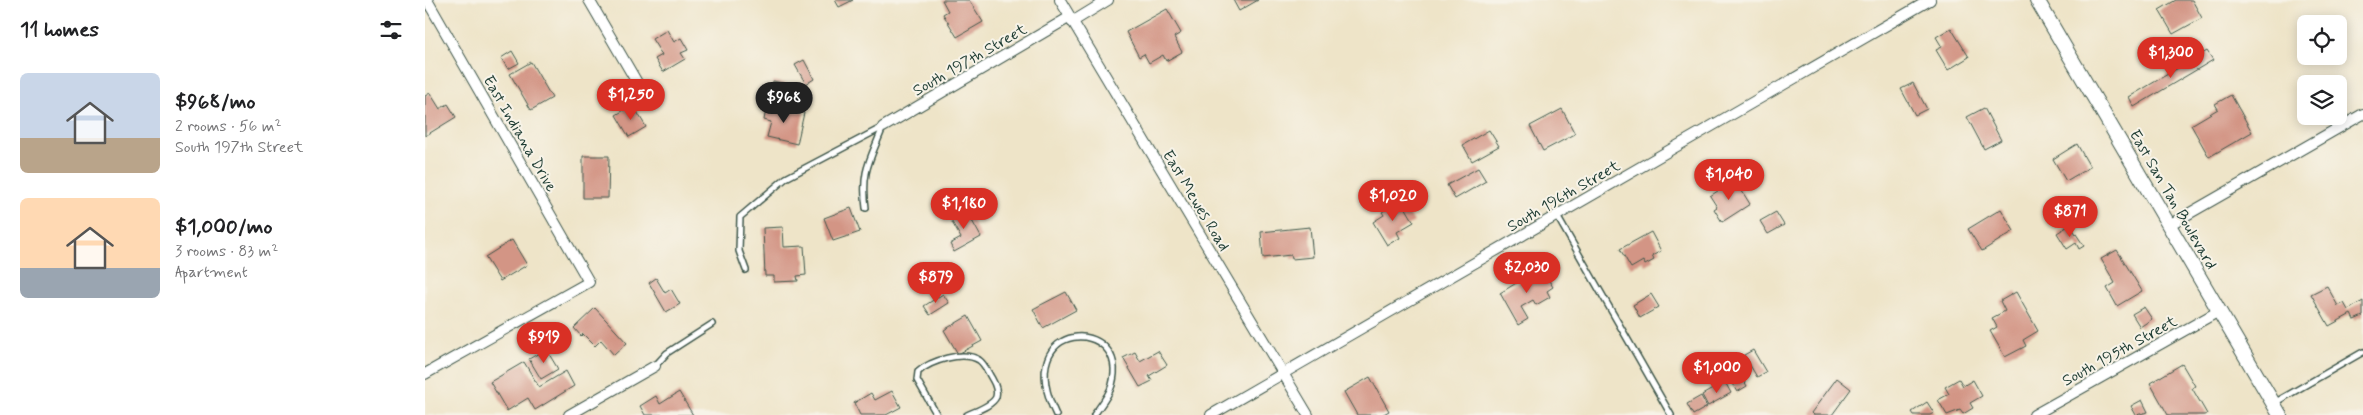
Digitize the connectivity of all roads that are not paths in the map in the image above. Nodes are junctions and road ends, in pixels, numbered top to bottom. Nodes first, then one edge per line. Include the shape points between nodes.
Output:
1 (427, 0) edge
2 (589, 0) edge
3 (1060, 0) edge
4 (1108, 0) edge
5 (1930, 0) edge
6 (2037, 0) edge
7 (1071, 19) junction
8 (646, 98) dead end
9 (2363, 114) edge
10 (883, 127) junction
11 (866, 208) dead end
12 (1557, 216) junction
13 (2169, 225) junction
14 (746, 270) dead end
15 (2219, 311) junction
16 (712, 324) dead end
17 (2363, 352) edge
18 (655, 366) joint
19 (425, 374) edge
20 (1285, 374) junction
21 (2277, 409) edge
22 (569, 415) edge
23 (937, 415) edge
24 (967, 415) edge
25 (1056, 415) edge
26 (1094, 415) edge
27 (1211, 415) edge
28 (1308, 415) edge
29 (1671, 415) edge
30 (2034, 415) edge

1 - 19 street, East Indiana Drive via 589,282
2 - 8 street
3 - 7 street, East Mewes Road
4 - 7 street, South 197th Street
5 - 12 street, South 196th Street
6 - 13 street, East San Tan Boulevard
7 - 10 street, South 197th Street
7 - 20 street, East Mewes Road
9 - 13 street
10 - 11 lane via 864,174
10 - 14 lane via 786,178 740,217 739,251
12 - 20 street, South 196th Street
12 - 29 lane
13 - 15 street, East San Tan Boulevard
15 - 21 street, East San Tan Boulevard
15 - 30 street, South 195th Street
16 - 18 lane via 667,353
17 - 21 lane
18 - 22 street
20 - 27 street, South 196th Street
20 - 28 street, East Mewes Road
23 - 24 lane via 917,380 918,372 936,360 961,356 983,363 997,386 996,397 991,402
25 - 26 lane via 1045,381 1045,361 1062,342 1076,336 1087,336 1104,345 1114,371 1112,387

